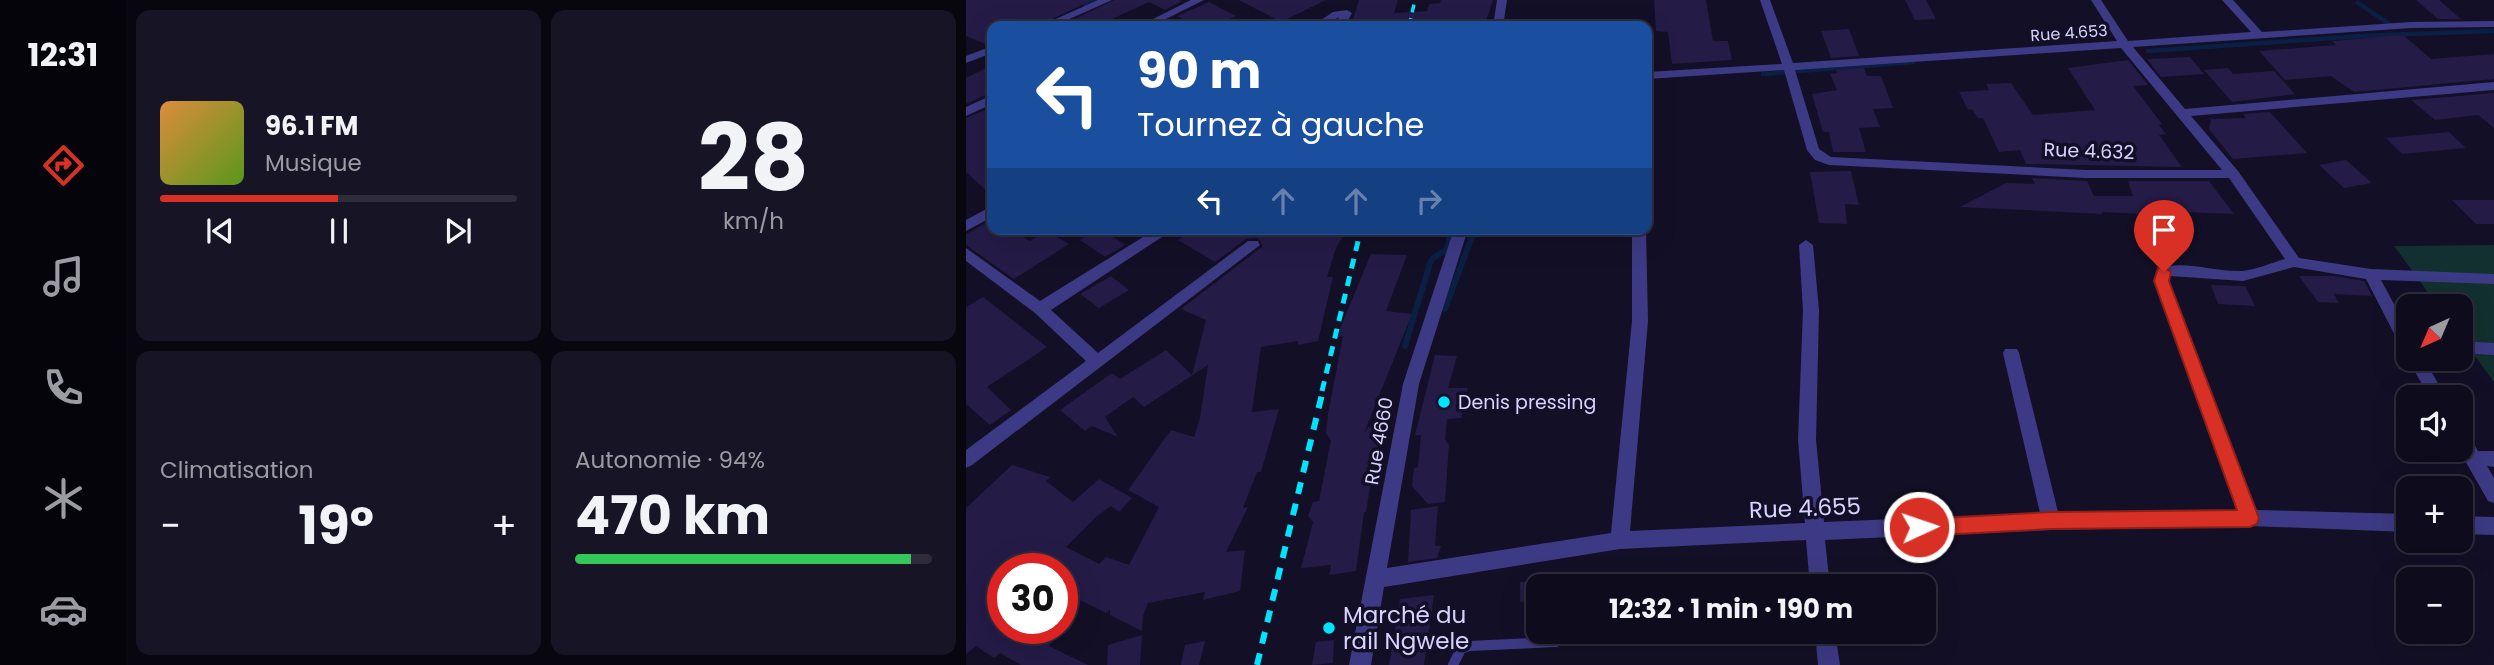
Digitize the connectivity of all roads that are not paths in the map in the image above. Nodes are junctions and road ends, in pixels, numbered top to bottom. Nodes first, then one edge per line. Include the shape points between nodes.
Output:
1 (1107, 0) edge
2 (1199, 0) edge
3 (1502, 0) edge
4 (1765, 0) edge
5 (2096, 0) edge
6 (2227, 0) edge
7 (1057, 21) edge
8 (1155, 21) edge
9 (1326, 21) edge
10 (1343, 21) edge
11 (1499, 21) edge
12 (2494, 24) edge
13 (2259, 35) junction
14 (2125, 45) junction
15 (987, 51) edge
16 (966, 60) edge
17 (1789, 68) junction
18 (1652, 76) edge
19 (2494, 86) edge
20 (987, 102) edge
21 (966, 112) edge
22 (2182, 113) junction
23 (2233, 174) junction
24 (987, 214) edge
25 (966, 226) edge
26 (1157, 235) edge
27 (1459, 235) edge
28 (1639, 235) edge
29 (1253, 245) dead end
30 (1806, 245) dead end
31 (966, 253) edge
32 (2294, 262) junction
33 (981, 264) junction
34 (966, 272) edge
35 (2371, 274) junction
36 (2494, 279) edge
37 (1040, 309) junction
38 (2396, 322) edge
39 (2473, 348) edge
40 (2494, 349) edge
41 (2011, 353) dead end
42 (1097, 362) junction
43 (2473, 458) joint
44 (2494, 459) edge
45 (966, 460) edge
46 (2494, 495) edge
47 (2250, 518) junction
48 (2051, 521) junction
49 (2396, 523) edge
50 (2473, 525) edge
51 (2494, 526) edge
52 (1814, 533) junction
53 (1619, 540) junction
54 (1819, 574) edge
55 (1375, 579) junction
56 (1526, 643) edge
57 (1826, 644) edge
58 (1360, 665) edge
59 (1453, 665) edge
60 (1829, 665) edge

1 - 7 street
2 - 8 street
3 - 11 street
4 - 17 street, Rue 4.632
5 - 14 street
6 - 13 street
9 - 10 street via 1347,13
12 - 13 street, Rue 4.653
13 - 14 street, Rue 4.653
14 - 17 street, Rue 4.653
14 - 22 street
15 - 16 street
17 - 18 street, Rue 4.653
17 - 23 street, Rue 4.632 via 1813,150 1829,161 2085,174
19 - 22 street
20 - 21 street
22 - 23 street
23 - 32 street
24 - 25 street
26 - 37 street
27 - 55 street, Rue 4660 via 1411,384
28 - 53 street via 1640,321
29 - 42 street
30 - 52 street via 1811,310 1807,440
31 - 33 street
32 - 35 street
32 - 47 street via 2243,276 2164,272 2161,281
33 - 34 street
33 - 37 street
35 - 36 street
35 - 38 street
37 - 42 street
39 - 40 street
41 - 48 street
42 - 45 street
43 - 44 street
43 - 46 street
47 - 48 street, Rue 4.655
47 - 49 street, Rue 4.655
48 - 52 street, Rue 4.655
50 - 51 street
52 - 53 street, Rue 4.655
52 - 54 street
53 - 55 street, Rue 4.655
55 - 58 street, Rue 4660
56 - 59 lane via 1469,646 1461,649
57 - 60 street

